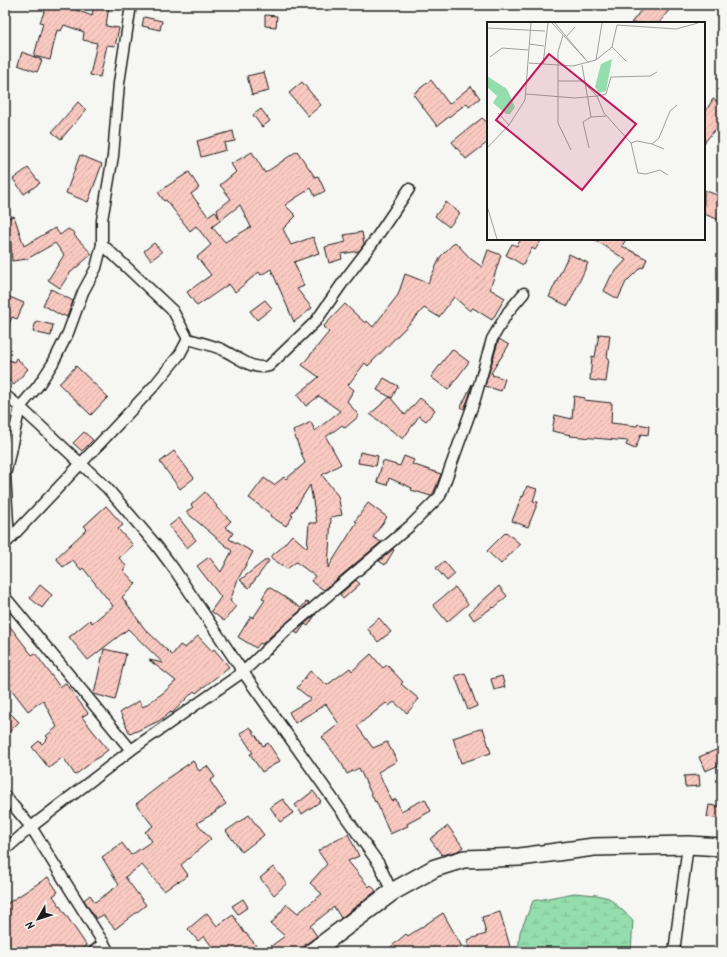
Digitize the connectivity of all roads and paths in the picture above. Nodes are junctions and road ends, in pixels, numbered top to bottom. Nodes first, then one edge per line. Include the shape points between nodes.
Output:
1 (131, 5) edge
2 (410, 189) dead end
3 (102, 244) junction
4 (524, 293) dead end
5 (188, 339) junction
6 (5, 395) edge
7 (20, 407) junction
8 (82, 464) junction
9 (7, 542) edge
10 (5, 597) edge
11 (243, 672) junction
12 (131, 750) junction
13 (5, 796) edge
14 (31, 827) junction
15 (688, 846) junction
16 (722, 847) edge
17 (5, 850) edge
18 (392, 892) junction
19 (106, 948) edge
20 (93, 952) edge
21 (312, 952) edge
22 (674, 952) edge

1 - 3 street via 119,83 113,156 102,220
2 - 5 street via 316,321 269,366 262,368 248,364 221,349
3 - 5 street via 173,311
3 - 7 street via 96,268 53,363
4 - 11 street via 508,312 492,339 475,398 440,496 410,526 286,631
5 - 8 street via 180,354 154,386
6 - 7 street
7 - 8 street
7 - 9 street via 5,475
8 - 9 street
8 - 11 street via 108,488 156,545
10 - 12 street
11 - 12 street
11 - 18 street via 379,864
12 - 14 street
13 - 14 street
14 - 17 street
14 - 19 street
15 - 16 highway
15 - 18 highway via 594,847 520,857 464,859 435,868
15 - 22 street
18 - 21 highway
19 - 20 street

